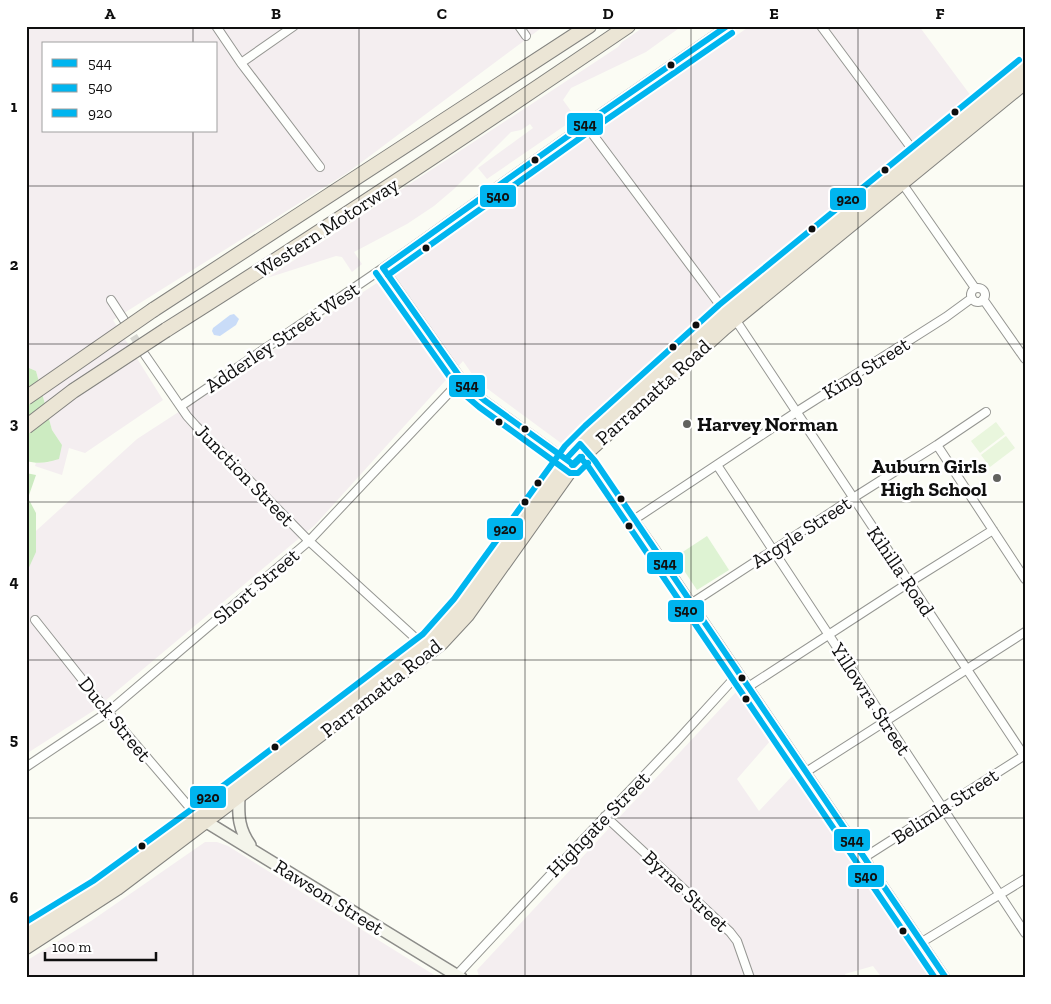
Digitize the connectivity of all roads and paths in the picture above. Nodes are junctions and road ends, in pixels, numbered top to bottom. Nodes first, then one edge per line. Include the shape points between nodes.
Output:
1 (216, 26) edge
2 (294, 26) edge
3 (520, 26) edge
4 (589, 26) edge
5 (628, 26) edge
6 (727, 26) edge
7 (820, 26) edge
8 (526, 36) dead end
9 (241, 63) junction
10 (1025, 67) edge
11 (1025, 82) edge
12 (585, 124) junction
13 (920, 160) junction
14 (320, 167) dead end
15 (902, 183) junction
16 (383, 268) junction
17 (975, 288) junction
18 (972, 298) junction
19 (983, 299) junction
20 (111, 300) dead end
21 (730, 315) junction
22 (124, 320) tunnel mouth
23 (145, 355) tunnel mouth
24 (1025, 359) edge
25 (462, 379) junction
26 (26, 398) edge
27 (181, 406) junction
28 (797, 412) junction
29 (986, 412) dead end
30 (26, 426) edge
31 (938, 445) junction
32 (584, 448) junction
33 (570, 462) junction
34 (717, 465) junction
35 (853, 498) junction
36 (634, 519) junction
37 (993, 530) junction
38 (309, 541) junction
39 (773, 550) junction
40 (1025, 579) edge
41 (909, 583) junction
42 (692, 603) junction
43 (35, 620) dead end
44 (1025, 632) edge
45 (829, 635) junction
46 (423, 645) junction
47 (967, 670) junction
48 (739, 672) junction
49 (748, 687) junction
50 (108, 712) junction
51 (886, 722) junction
52 (1024, 756) edge
53 (26, 768) edge
54 (806, 772) junction
55 (239, 797) junction
56 (944, 808) junction
57 (605, 816) junction
58 (202, 819) junction
59 (252, 848) junction
60 (864, 857) junction
61 (1025, 879) edge
62 (1000, 895) junction
63 (26, 932) edge
64 (1025, 933) edge
65 (922, 942) junction
66 (26, 946) edge
67 (457, 977) edge
68 (750, 978) edge
69 (946, 978) edge

1 - 9 street
2 - 9 street
3 - 8 street
4 - 26 highway, Western Motorway, bridge via 153,310
5 - 30 highway, Western Motorway, bridge via 479,128 73,391
6 - 12 street, Adderley Street West
7 - 13 street
9 - 14 street
10 - 13 highway, Parramatta Road
11 - 13 highway, Parramatta Road
12 - 16 street, Adderley Street West
12 - 21 street, Kihilla Road
13 - 15 highway, Parramatta Road
13 - 21 highway, Parramatta Road
15 - 17 street
15 - 21 highway, Parramatta Road
16 - 25 street
16 - 27 street, Adderley Street West
17 - 18 street
17 - 19 street via 983,290
18 - 19 street via 978,302
18 - 28 street, King Street
19 - 24 street
20 - 22 street
21 - 28 street, Kihilla Road
21 - 32 highway, Parramatta Road
23 - 27 street, Junction Street
25 - 33 street via 470,390
25 - 38 street, Short Street
27 - 38 street, Junction Street via 196,426
28 - 34 street, King Street
28 - 35 street, Kihilla Road
29 - 31 street, Argyle Street
31 - 35 street, Argyle Street
31 - 37 street
32 - 33 highway, Parramatta Road
32 - 36 street
33 - 46 highway, Parramatta Road via 461,604
33 - 55 highway, Parramatta Road via 454,630 425,656
34 - 36 street, King Street
34 - 39 street, Yillowra Street
35 - 39 street, Argyle Street
35 - 41 street, Kihilla Road
36 - 42 street
37 - 40 street
37 - 41 street
38 - 46 street, Junction Street
38 - 50 street, Short Street
39 - 42 street, Argyle Street
39 - 45 street, Yillowra Street
41 - 45 street
41 - 47 street, Kihilla Road
42 - 48 street
43 - 50 street, Duck Street
44 - 47 street
45 - 49 street
45 - 51 street, Yillowra Street
46 - 58 highway, Parramatta Road
47 - 51 street
47 - 52 street, Kihilla Road
48 - 49 street
48 - 57 street, Highgate Street
49 - 54 street
50 - 53 street, Short Street
50 - 58 street, Duck Street
51 - 54 street
51 - 56 street, Yillowra Street
52 - 56 street, Belimla Street
54 - 60 street
55 - 58 highway, Parramatta Road
55 - 59 main road via 241,832
56 - 60 street, Belimla Street
56 - 62 street, Yillowra Street
57 - 67 street, Highgate Street
57 - 68 street, Byrne Street via 730,932 737,941
58 - 59 main road, Rawson Street
58 - 63 highway, Parramatta Road
58 - 66 highway, Parramatta Road via 117,888
59 - 67 main road, Rawson Street
60 - 65 street
61 - 62 street
62 - 64 street, Yillowra Street
62 - 65 street
65 - 69 street

